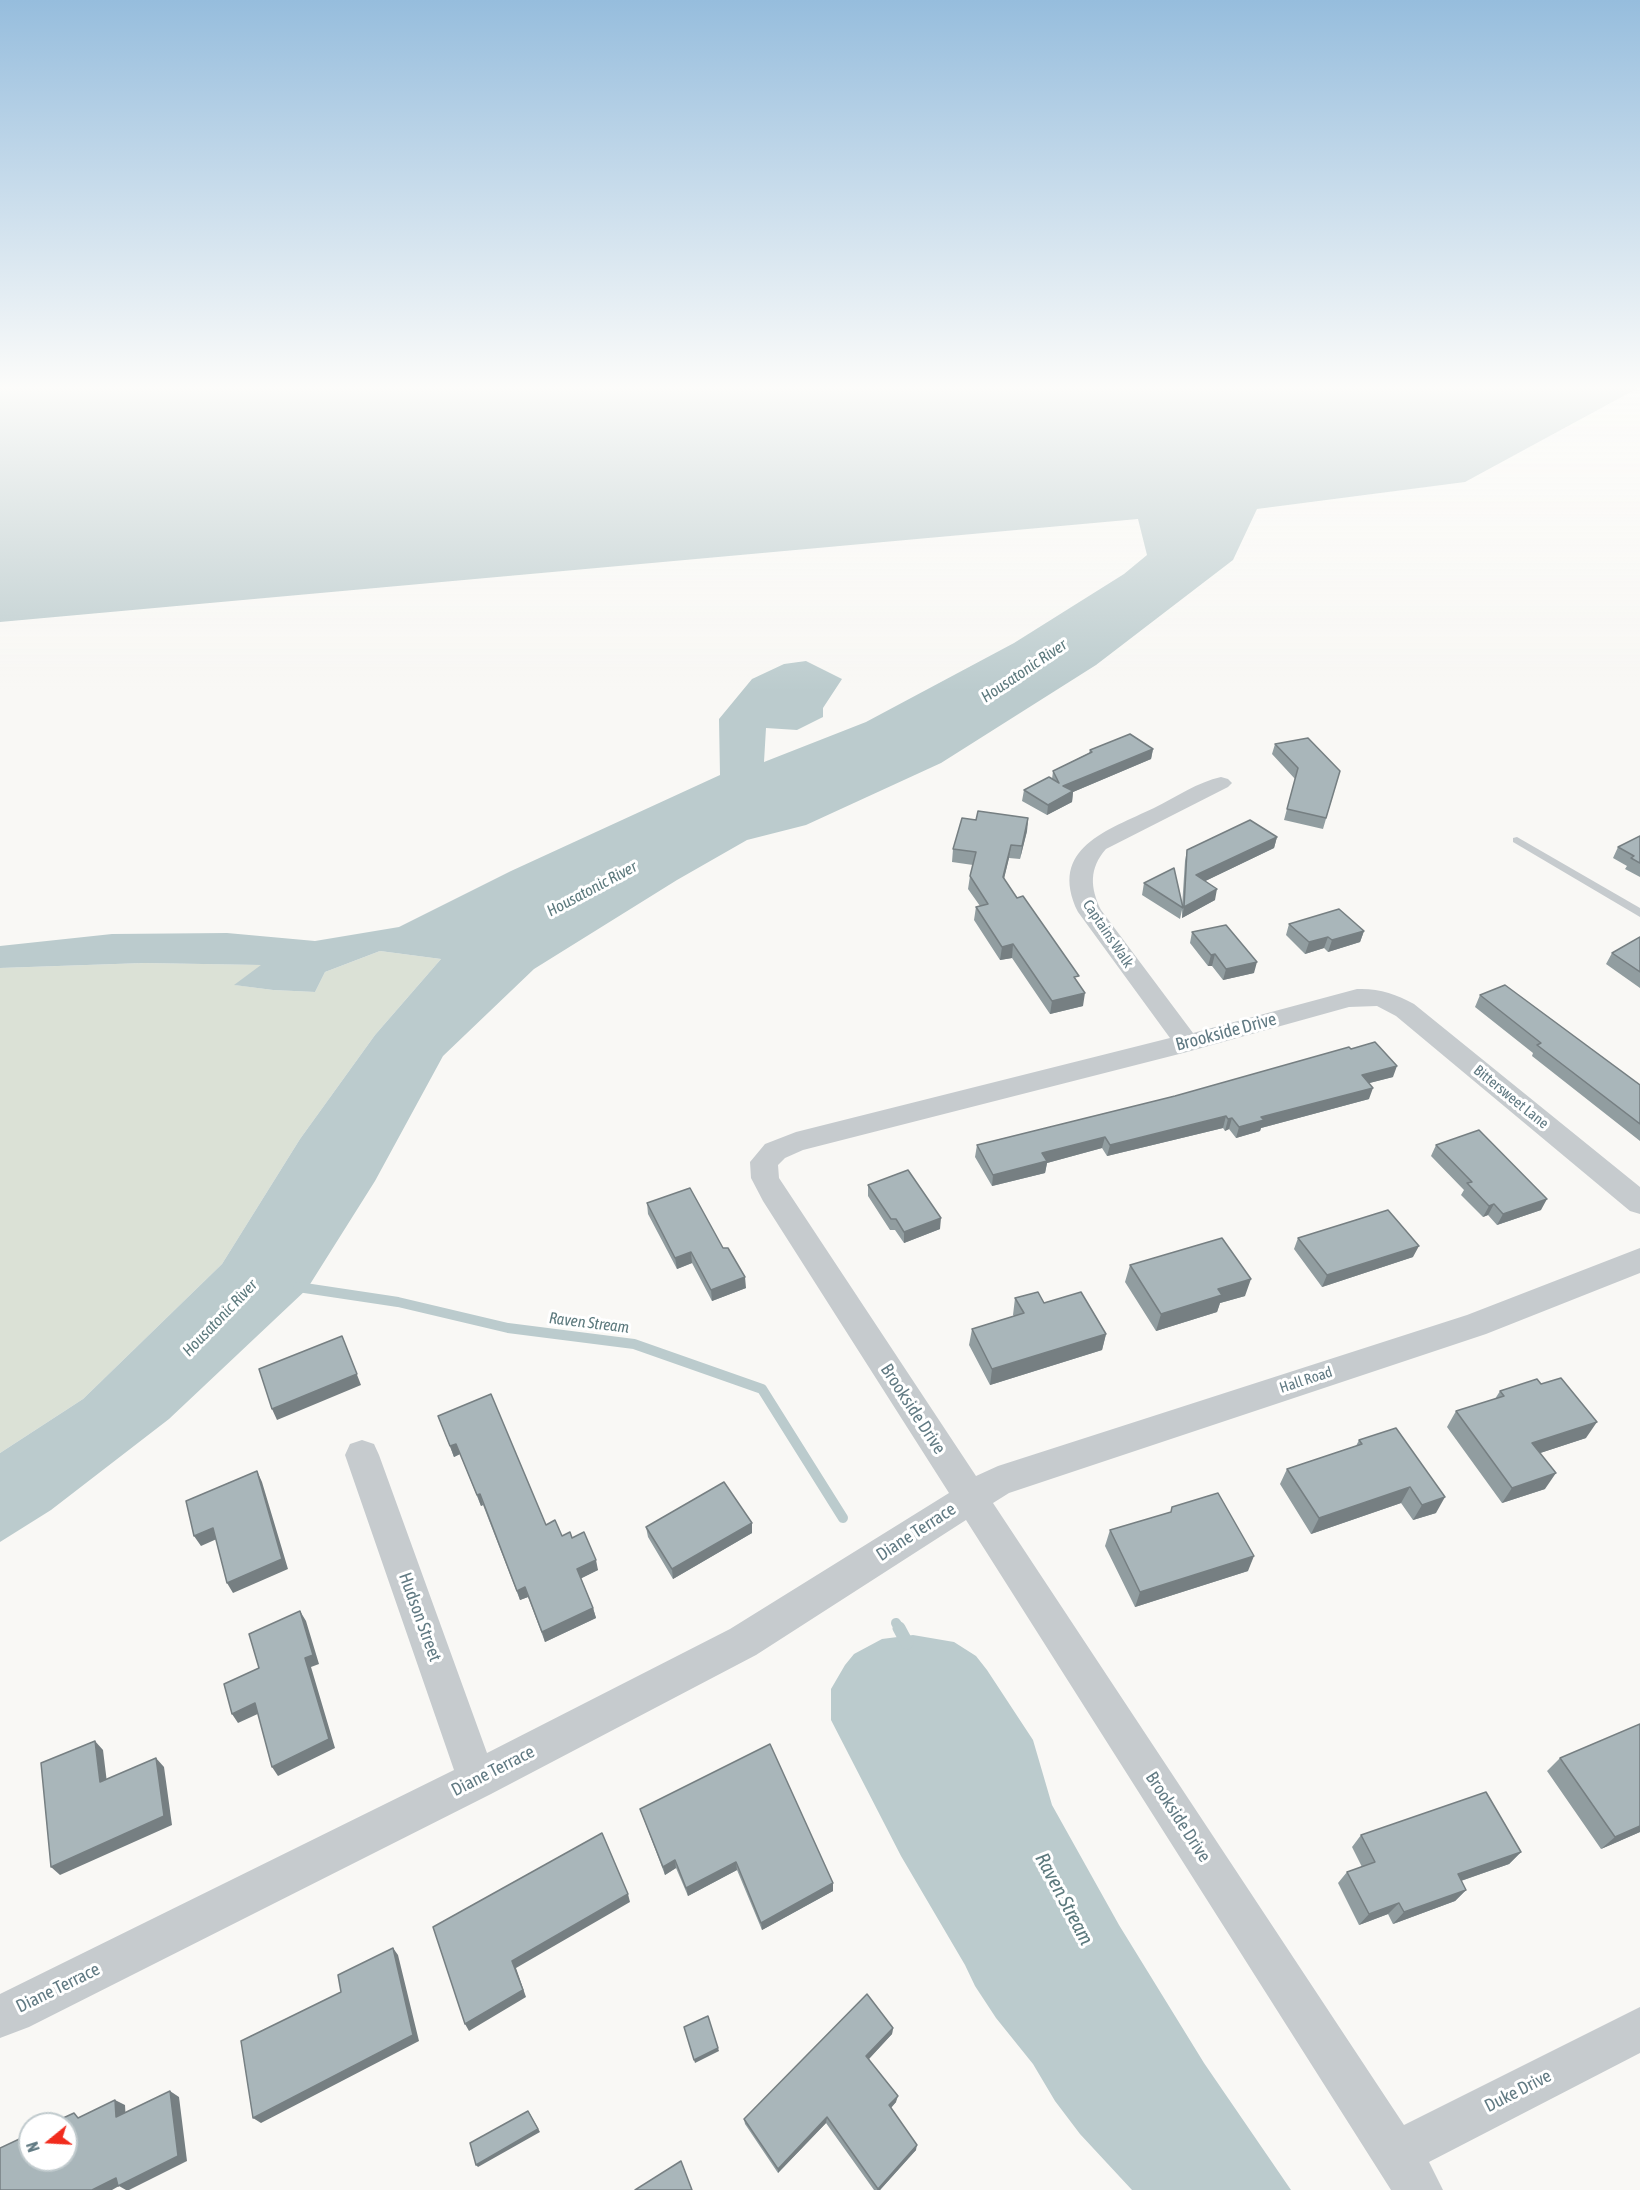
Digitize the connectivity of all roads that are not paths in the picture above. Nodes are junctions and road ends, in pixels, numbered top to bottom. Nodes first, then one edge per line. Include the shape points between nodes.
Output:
1 (1221, 783) dead end
2 (1516, 840) dead end
3 (1640, 913) edge
4 (1378, 997) joint
5 (1187, 1043) junction
6 (1640, 1203) edge
7 (1640, 1260) edge
8 (362, 1455) dead end
9 (970, 1497) junction
10 (477, 1780) junction
11 (0, 2016) edge
12 (1640, 2029) edge
13 (1408, 2172) edge

1 - 5 street, Captains Walk via 1098,844 1085,861 1080,879 1089,912
2 - 3 lane
4 - 5 street, Brookside Drive via 1349,999
4 - 6 street, Bittersweet Lane via 1405,1010
5 - 9 street, Brookside Drive via 796,1142 775,1151 764,1162 765,1178 773,1193
7 - 9 street, Hall Road via 1475,1325 998,1481
8 - 10 street, Hudson Street
9 - 10 street, Diane Terrace via 743,1642
9 - 13 street, Brookside Drive
10 - 11 street, Diane Terrace
12 - 13 street, Duke Drive

